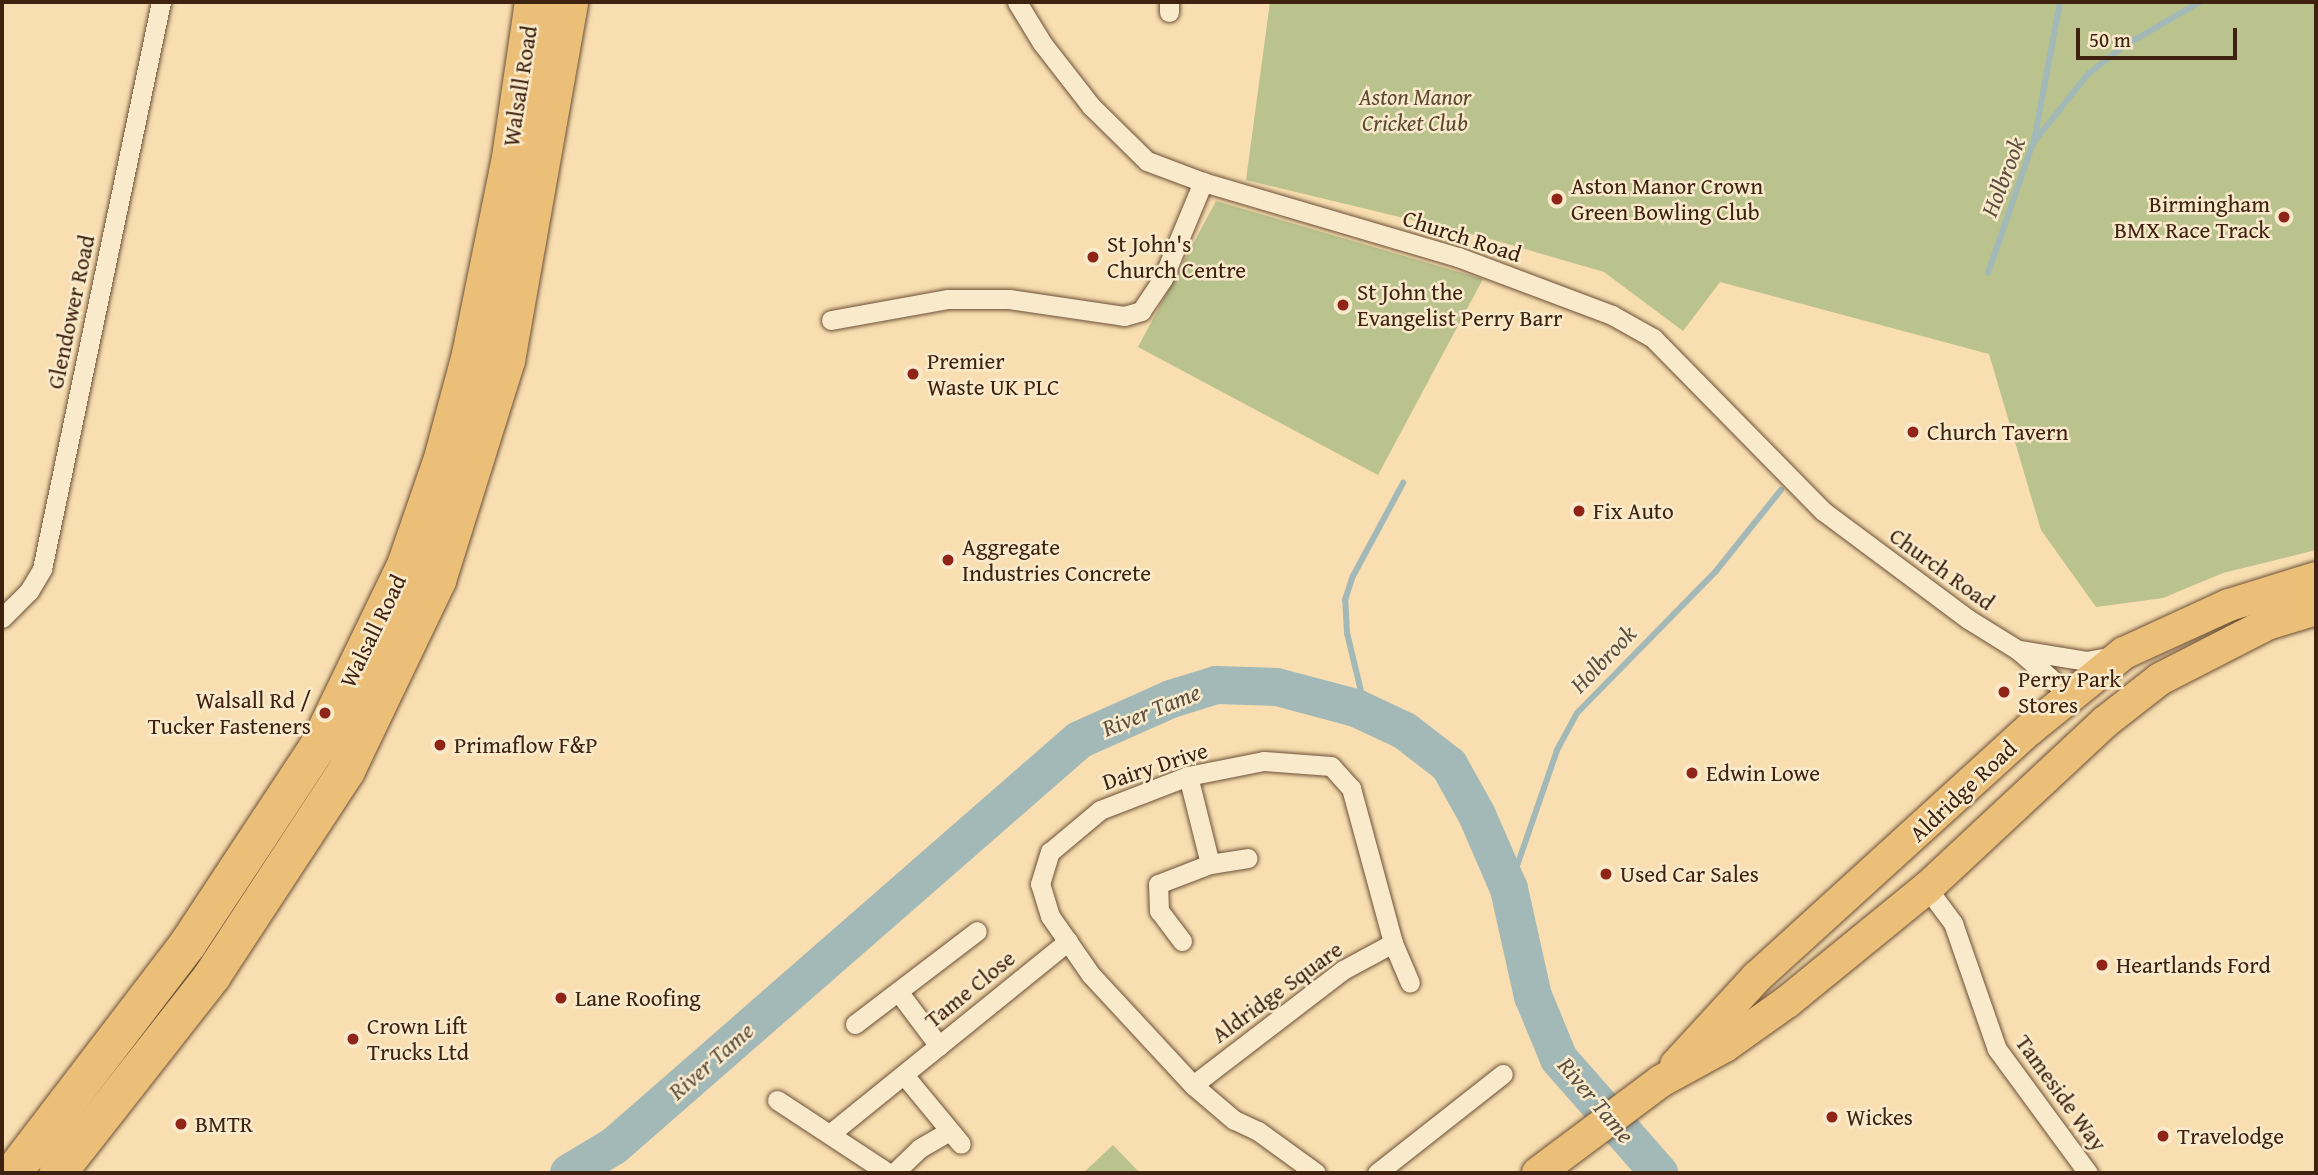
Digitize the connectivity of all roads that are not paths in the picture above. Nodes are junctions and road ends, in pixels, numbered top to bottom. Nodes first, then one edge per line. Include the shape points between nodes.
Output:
1 (161, 2) edge
2 (533, 2) edge
3 (569, 2) edge
4 (1017, 2) edge
5 (1203, 182) junction
6 (831, 320) dead end
7 (2316, 578) edge
8 (2316, 609) edge
9 (2, 618) edge
10 (2018, 650) junction
11 (2124, 653) junction
12 (2160, 679) junction
13 (2071, 696) junction
14 (1188, 776) junction
15 (1898, 852) junction
16 (1248, 858) dead end
17 (1210, 864) junction
18 (1927, 888) junction
19 (978, 931) dead end
20 (1182, 940) dead end
21 (1068, 941) junction
22 (1393, 943) junction
23 (1410, 983) dead end
24 (900, 995) junction
25 (855, 1024) dead end
26 (939, 1046) junction
27 (1503, 1074) dead end
28 (904, 1075) junction
29 (1661, 1082) junction
30 (1193, 1086) junction
31 (777, 1100) dead end
32 (831, 1133) junction
33 (12, 1173) edge
34 (57, 1173) edge
35 (888, 1173) edge
36 (894, 1173) edge
37 (1316, 1173) edge
38 (1377, 1173) edge
39 (1538, 1173) edge
40 (2088, 1173) edge

1 - 9 street, Glendower Road via 42,569 29,591
2 - 33 highway, Walsall Road via 510,156 470,354 442,458 405,565 318,745 187,944
3 - 34 highway, Walsall Road via 506,360 437,580 346,770 212,975
4 - 5 street, Church Road via 1091,106 1147,161
5 - 6 street via 1163,278 1140,310 1125,316 1009,299 948,299
5 - 10 street, Church Road via 1458,257 1612,315 1653,338 1853,534
7 - 11 main road, Aldridge Road via 2229,605
8 - 12 main road, Aldridge Road via 2267,624
10 - 11 street, Church Road via 2086,661
10 - 13 street, Church Road
11 - 13 main road, Aldridge Road
12 - 13 main road via 2089,701
12 - 18 main road, Aldridge Road via 2105,722
13 - 15 main road, Aldridge Road
14 - 17 street
14 - 21 street, Dairy Drive via 1100,810 1050,852 1040,884 1050,916
14 - 22 street, Dairy Drive via 1264,761 1331,766 1350,788
15 - 18 main road
15 - 29 main road, Aldridge Road via 1757,976
16 - 17 street
17 - 20 street via 1158,884 1159,911
18 - 29 main road, Aldridge Road via 1787,1002 1725,1046
18 - 40 street, Tameside Way via 1953,923 1997,1049
19 - 24 street
21 - 26 street, Tame Close
21 - 30 street, Dairy Drive via 1130,1021
22 - 23 street, Dairy Drive
22 - 30 street, Aldridge Square via 1343,970
24 - 25 street
24 - 26 street
26 - 28 street, Tame Close
27 - 38 street
28 - 32 street, Tame Close
28 - 36 street via 955,1138 920,1148
29 - 39 main road, Aldridge Road
30 - 37 street, Dairy Drive via 1234,1120
31 - 32 street
32 - 35 street

